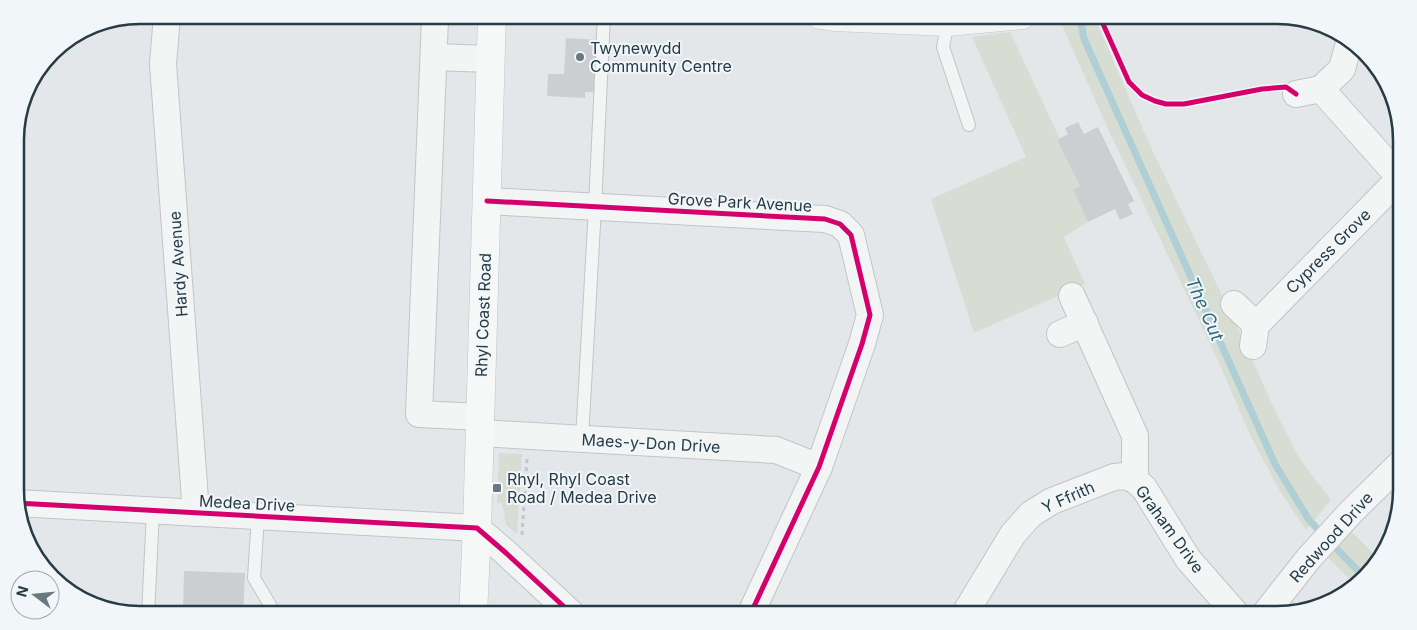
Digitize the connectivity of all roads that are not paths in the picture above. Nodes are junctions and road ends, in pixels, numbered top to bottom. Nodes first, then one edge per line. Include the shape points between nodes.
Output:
1 (166, 24) edge
2 (435, 24) edge
3 (492, 24) edge
4 (604, 24) edge
5 (947, 24) edge
6 (1348, 48) edge
7 (434, 57) junction
8 (490, 59) junction
9 (1321, 89) junction
10 (1296, 94) dead end
11 (969, 125) dead end
12 (1393, 170) edge
13 (1393, 188) edge
14 (486, 201) junction
15 (595, 206) junction
16 (1072, 296) dead end
17 (1234, 304) dead end
18 (1084, 323) junction
19 (1060, 334) dead end
20 (480, 425) junction
21 (582, 439) junction
22 (819, 467) junction
23 (1393, 471) edge
24 (1135, 480) junction
25 (25, 504) edge
26 (153, 511) junction
27 (196, 513) junction
28 (258, 516) junction
29 (477, 528) junction
30 (148, 606) edge
31 (271, 606) edge
32 (473, 606) edge
33 (563, 606) edge
34 (754, 606) edge
35 (969, 606) edge
36 (1229, 606) edge
37 (1271, 606) edge

1 - 27 street, Hardy Avenue via 163,64
2 - 7 street
3 - 8 main road, Rhyl Coast Road
4 - 15 lane
5 - 11 lane via 943,47
6 - 9 street via 1342,69
7 - 8 street
7 - 20 street, Maes-y-Don Drive via 419,414
8 - 14 main road, Rhyl Coast Road
9 - 10 street
9 - 12 street
13 - 17 street, Cypress Grove via 1255,335
14 - 15 street, Grove Park Avenue
14 - 20 main road, Rhyl Coast Road
15 - 21 lane
15 - 22 street, Grove Park Avenue via 825,219 840,224 851,235 870,315
16 - 18 street, Graham Drive
18 - 19 street
18 - 24 street, Graham Drive via 1135,436
20 - 21 street, Maes-y-Don Drive via 528,436
20 - 29 main road, Rhyl Coast Road
21 - 22 street, Maes-y-Don Drive via 776,450
22 - 34 street, Grove Park Avenue
23 - 37 street, Redwood Drive via 1309,558
24 - 35 street, Y Ffrith via 1126,476 1114,477 1052,501 1031,514 1013,534
24 - 36 street, Graham Drive via 1144,488 1188,559
25 - 26 street, Medea Drive
26 - 27 street, Medea Drive
26 - 30 lane
27 - 28 street, Medea Drive
28 - 29 street, Medea Drive
28 - 31 lane via 254,578
29 - 32 main road, Rhyl Coast Road
29 - 33 street

